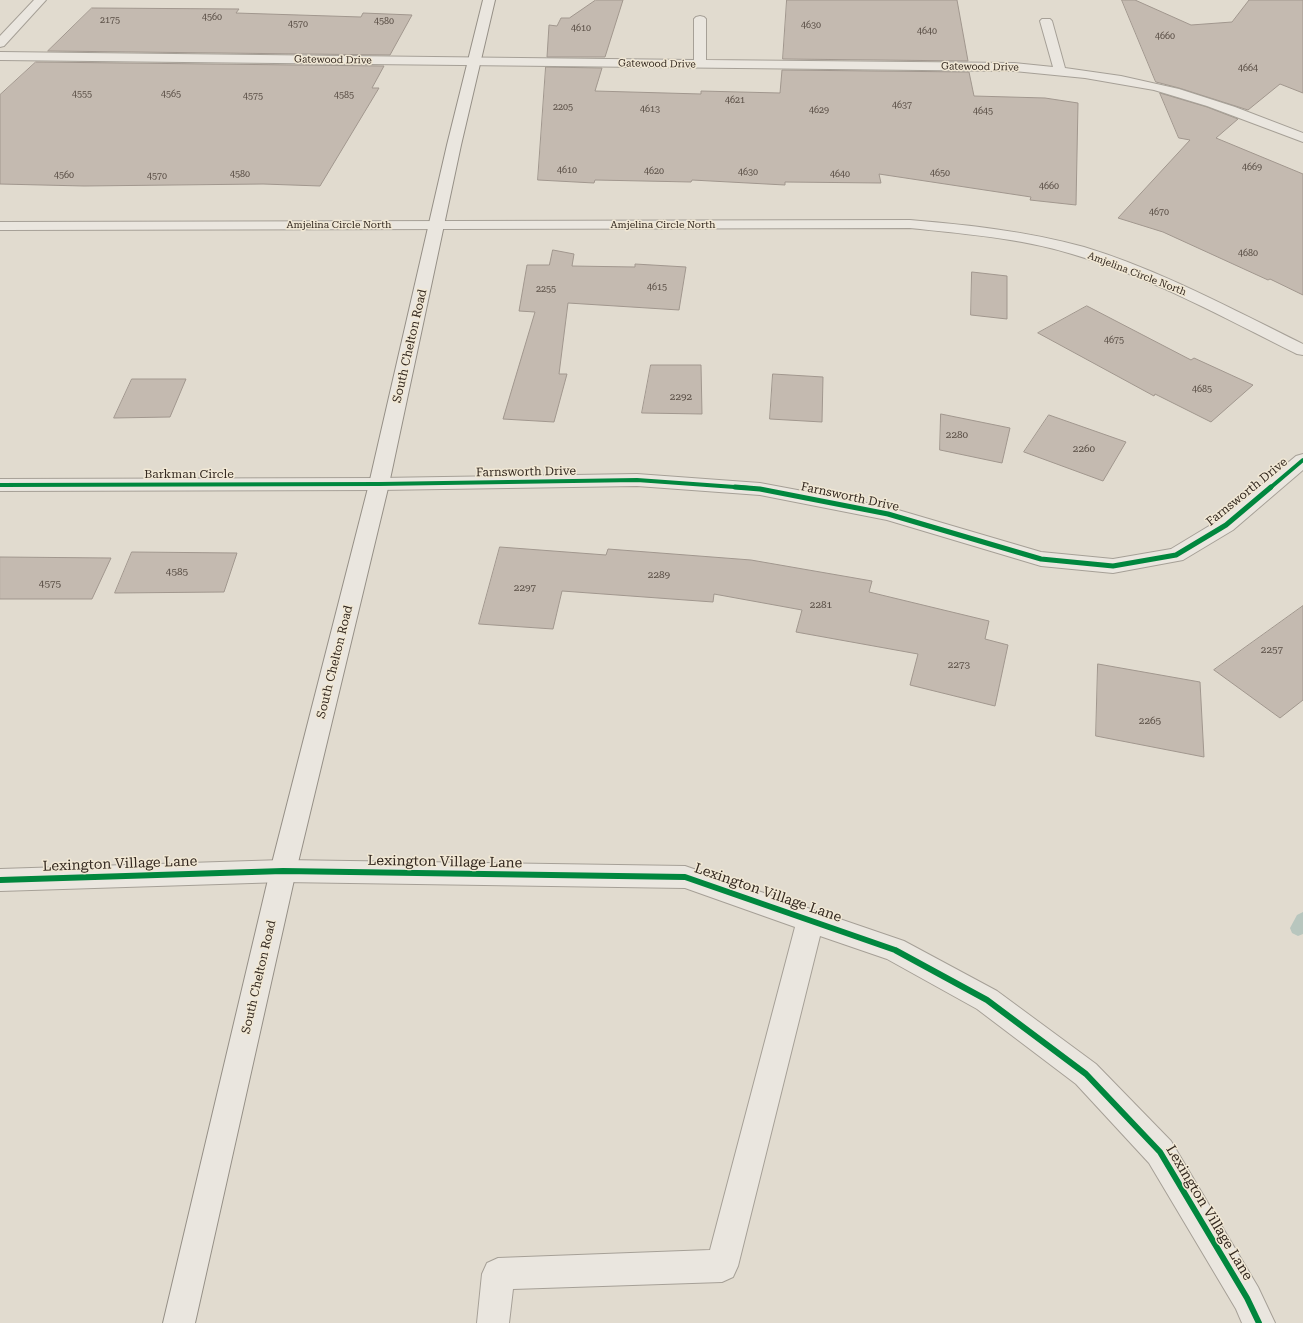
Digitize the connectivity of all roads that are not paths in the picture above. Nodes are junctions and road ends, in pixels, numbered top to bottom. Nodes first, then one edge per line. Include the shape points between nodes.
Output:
1 (40, 0) edge
2 (489, 0) edge
3 (700, 19) dead end
4 (1046, 21) dead end
5 (0, 43) edge
6 (0, 56) edge
7 (473, 62) junction
8 (700, 64) junction
9 (1060, 71) junction
10 (1303, 138) edge
11 (437, 225) junction
12 (0, 226) edge
13 (1303, 350) edge
14 (1303, 460) edge
15 (0, 484) edge
16 (379, 484) junction
17 (283, 871) junction
18 (0, 880) edge
19 (810, 921) junction
20 (179, 1323) edge
21 (493, 1323) edge
22 (1259, 1323) edge

1 - 5 street
2 - 7 street, South Chelton Road
3 - 8 street
4 - 9 street
6 - 7 street, Gatewood Drive
7 - 8 street, Gatewood Drive
7 - 11 street, South Chelton Road
8 - 9 street, Gatewood Drive via 1014,67
9 - 10 street, Gatewood Drive via 1105,76 1157,87
11 - 12 street, Amjelina Circle North
11 - 13 street, Amjelina Circle North via 910,224 982,231 1041,241 1101,258 1191,295
11 - 16 street, South Chelton Road
14 - 16 street, Farnsworth Drive via 1226,525 1176,555 1113,566 1041,559 888,514 760,489 637,480
15 - 16 street, Barkman Circle
16 - 17 street, South Chelton Road
17 - 18 street, Lexington Village Lane
17 - 19 street, Lexington Village Lane via 685,877
17 - 20 street, South Chelton Road
19 - 21 street via 722,1266 498,1274
19 - 22 street, Lexington Village Lane via 895,950 987,1000 1086,1074 1160,1152 1247,1298

